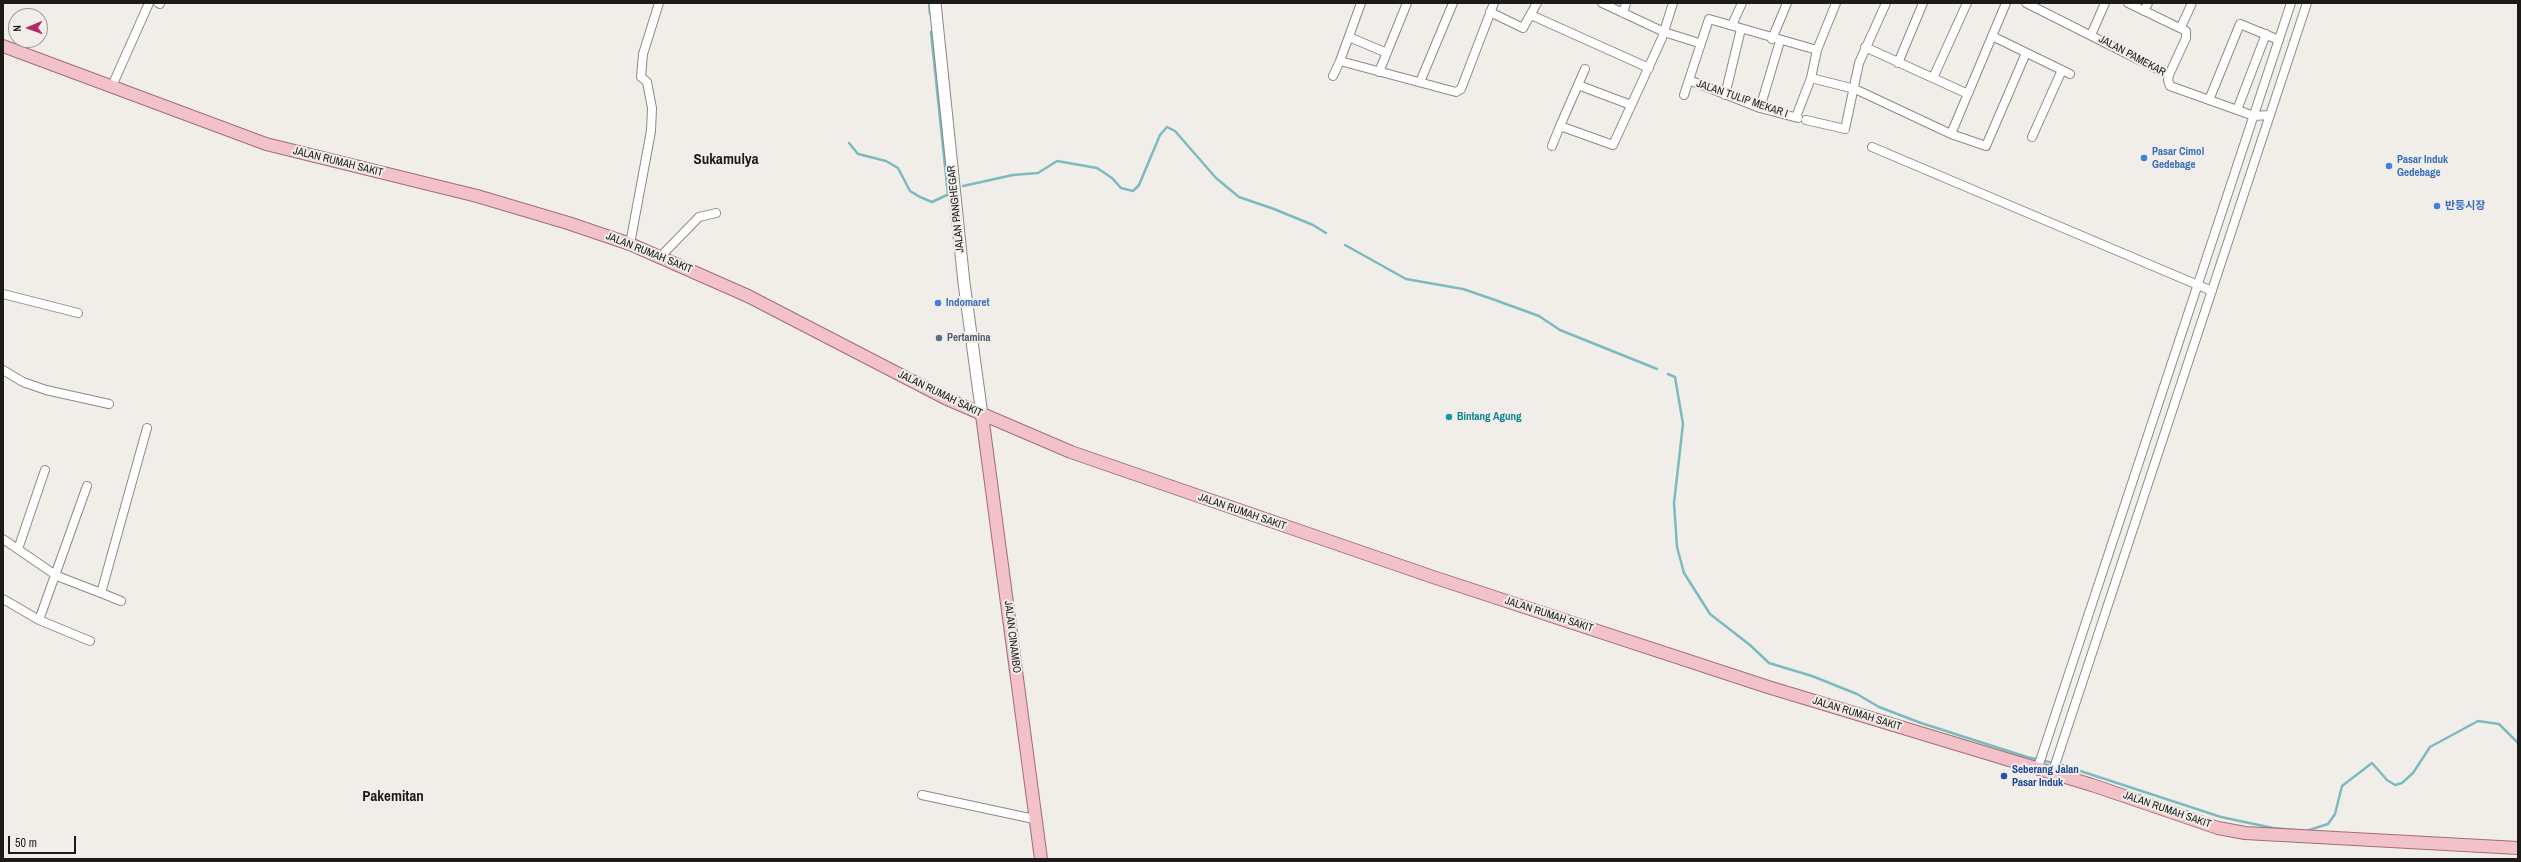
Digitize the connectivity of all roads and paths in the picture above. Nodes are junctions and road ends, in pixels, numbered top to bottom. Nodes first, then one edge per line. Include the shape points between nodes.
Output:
1 (149, 3) edge
2 (659, 3) edge
3 (935, 3) edge
4 (1362, 3) edge
5 (1407, 3) edge
6 (1453, 3) edge
7 (1494, 3) edge
8 (1536, 3) edge
9 (1602, 3) edge
10 (1626, 3) edge
11 (1673, 3) edge
12 (1742, 3) edge
13 (1787, 3) edge
14 (1836, 3) edge
15 (1886, 3) edge
16 (1922, 3) edge
17 (1967, 3) edge
18 (2006, 3) edge
19 (2026, 3) edge
20 (2105, 3) edge
21 (2128, 3) edge
22 (2148, 3) edge
23 (2192, 3) edge
24 (2292, 3) edge
25 (2307, 3) edge
26 (2144, 11) junction
27 (1490, 12) junction
28 (1623, 13) junction
29 (1531, 15) junction
30 (1732, 24) junction
31 (2181, 27) junction
32 (1741, 30) junction
33 (1664, 32) junction
34 (2266, 34) junction
35 (2091, 35) junction
36 (1992, 36) junction
37 (1349, 37) junction
38 (1776, 40) junction
39 (2279, 40) junction
40 (1699, 43) junction
41 (3, 46) edge
42 (1865, 48) junction
43 (1817, 50) junction
44 (1387, 53) junction
45 (2026, 53) junction
46 (1340, 61) junction
47 (1898, 63) junction
48 (1649, 68) junction
49 (1585, 69) dead end
50 (1380, 72) junction
51 (2170, 75) junction
52 (1333, 76) dead end
53 (1810, 78) junction
54 (1933, 78) junction
55 (1689, 80) junction
56 (1420, 82) junction
57 (1578, 85) junction
58 (112, 86) junction
59 (1855, 89) junction
60 (1968, 94) junction
61 (1684, 95) dead end
62 (1725, 95) junction
63 (2209, 100) junction
64 (1631, 105) junction
65 (1760, 108) junction
66 (2237, 110) junction
67 (2269, 115) junction
68 (2254, 116) junction
69 (1800, 118) junction
70 (1560, 126) junction
71 (1951, 134) junction
72 (2032, 137) dead end
73 (1552, 146) dead end
74 (1872, 147) dead end
75 (716, 213) dead end
76 (630, 244) junction
77 (661, 256) junction
78 (2198, 286) junction
79 (2212, 291) junction
80 (3, 294) edge
81 (78, 313) dead end
82 (3, 370) edge
83 (109, 404) dead end
84 (982, 415) junction
85 (147, 428) dead end
86 (45, 470) dead end
87 (87, 486) dead end
88 (3, 539) edge
89 (18, 549) junction
90 (57, 576) junction
91 (101, 593) junction
92 (3, 599) edge
93 (121, 601) dead end
94 (39, 620) junction
95 (90, 641) dead end
96 (2040, 762) junction
97 (2054, 766) junction
98 (922, 795) dead end
99 (1034, 819) junction
100 (2518, 848) edge
101 (1041, 859) edge

1 - 58 street
2 - 76 street via 643,54 641,77 647,82 652,108 651,132
3 - 84 street, JALAN PANGHEGAR via 964,283
4 - 37 street
5 - 44 street
6 - 56 street
7 - 27 street
8 - 29 street
9 - 28 street
10 - 28 street
11 - 33 street
12 - 30 street
13 - 38 street
14 - 43 street
15 - 42 street
16 - 47 street
17 - 54 street
18 - 36 street
19 - 35 street, JALAN PAMEKAR
20 - 35 street
21 - 26 street
22 - 26 street
23 - 31 street
24 - 39 street
25 - 67 street
26 - 31 street
27 - 29 street via 1523,28
27 - 56 street via 1461,89 1456,92
28 - 33 street
29 - 48 street
30 - 32 street
30 - 40 street via 1709,19
31 - 51 street via 2187,35
32 - 38 street
32 - 62 street
33 - 40 street
33 - 48 street
34 - 39 street
34 - 63 street via 2240,24
34 - 66 street
35 - 51 street, JALAN PAMEKAR
36 - 45 street
36 - 60 street
37 - 44 street
37 - 46 street
38 - 43 street
38 - 65 street
39 - 68 street
40 - 55 street
41 - 58 main road, JALAN RUMAH SAKIT
42 - 47 street
42 - 59 street
43 - 53 street
44 - 50 street
45 - 71 street via 1986,146
45 - 72 street via 2066,72
46 - 50 street
46 - 52 street
47 - 54 street
48 - 64 street
49 - 57 street
50 - 56 street
51 - 63 street, JALAN PAMEKAR via 2170,86
53 - 59 street
53 - 69 street
54 - 60 street
55 - 61 street
55 - 62 street, JALAN TULIP MEKAR I
57 - 64 street
57 - 70 street
58 - 76 main road, JALAN RUMAH SAKIT via 266,144 477,196
59 - 69 street, JALAN TULIP MEKAR I via 1844,130
59 - 71 street
60 - 71 street
62 - 65 street, JALAN TULIP MEKAR I
63 - 66 street, JALAN PAMEKAR
64 - 70 street via 1613,145
65 - 69 street, JALAN TULIP MEKAR I
66 - 68 street, JALAN PAMEKAR
67 - 68 street
67 - 79 street
68 - 78 street
70 - 73 street
74 - 78 street
75 - 77 street via 699,217
76 - 77 main road, JALAN RUMAH SAKIT
77 - 84 main road, JALAN RUMAH SAKIT via 748,296
78 - 79 street
78 - 96 street
79 - 97 street
80 - 81 street
82 - 83 street via 23,382 46,390
84 - 96 main road, JALAN RUMAH SAKIT via 1120,470 1433,577 1768,687
84 - 99 main road, JALAN CINAMBO
85 - 91 street
86 - 89 street
87 - 90 street
88 - 89 street
89 - 90 street
90 - 91 street
90 - 94 street
91 - 93 street
92 - 94 street
94 - 95 street
96 - 97 main road, JALAN RUMAH SAKIT
97 - 100 main road, JALAN RUMAH SAKIT via 2218,828 2245,833
98 - 99 street
99 - 101 main road, JALAN CINAMBO

